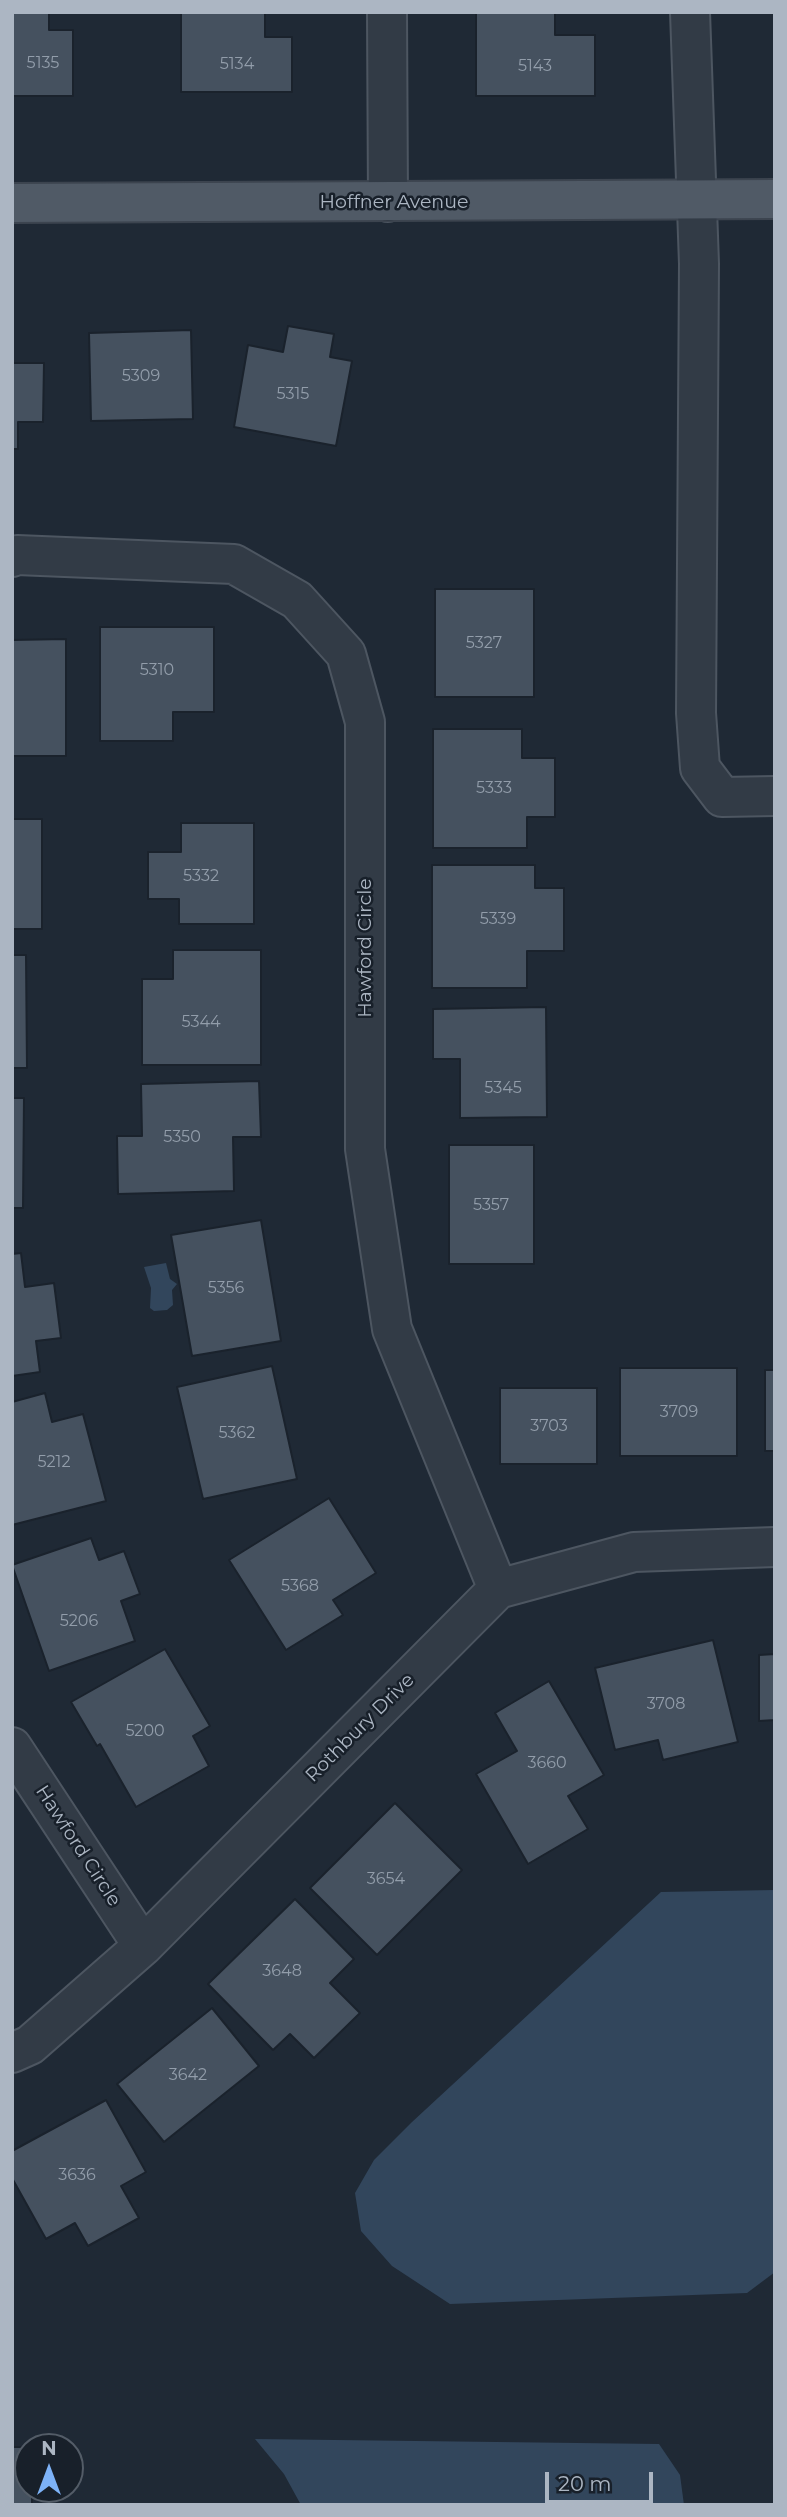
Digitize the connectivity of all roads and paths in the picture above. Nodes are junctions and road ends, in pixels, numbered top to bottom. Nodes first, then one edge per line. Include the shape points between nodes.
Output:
1 (387, 12) edge
2 (690, 12) edge
3 (775, 199) edge
4 (698, 200) junction
5 (388, 202) junction
6 (12, 203) edge
7 (12, 557) edge
8 (775, 796) edge
9 (775, 1547) edge
10 (498, 1589) junction
11 (12, 1747) edge
12 (143, 1946) junction
13 (12, 2053) edge

1 - 5 street
2 - 4 street
3 - 4 main road, Hoffner Avenue
4 - 5 main road, Hoffner Avenue
4 - 8 street via 696,713 700,768 722,797
5 - 6 main road, Hoffner Avenue
7 - 10 street, Hawford Circle via 234,564 297,600 346,654 365,722 365,1149 392,1329
9 - 10 street, Rothbury Drive via 634,1552
10 - 12 street, Rothbury Drive
11 - 12 street, Hawford Circle
12 - 13 street, Rothbury Drive via 30,2045

